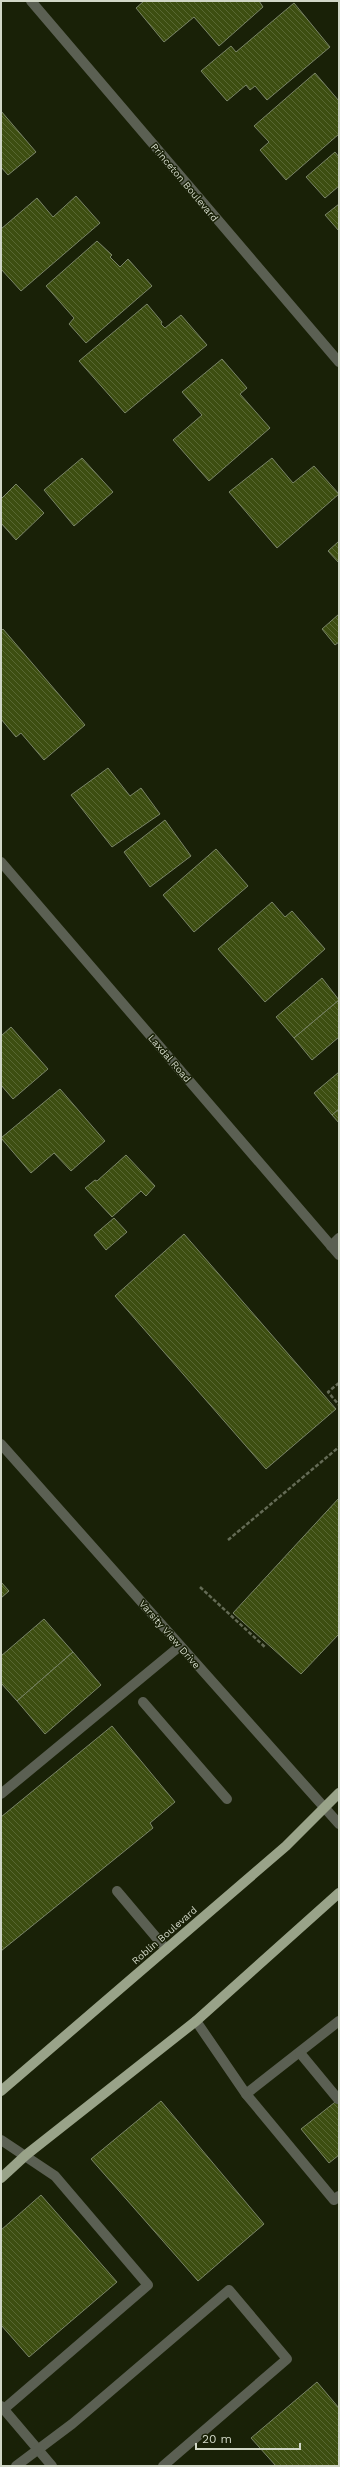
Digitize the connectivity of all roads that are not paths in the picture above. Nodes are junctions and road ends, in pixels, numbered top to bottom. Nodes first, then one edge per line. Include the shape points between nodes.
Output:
1 (31, 1) edge
2 (339, 362) edge
3 (1, 862) edge
4 (339, 1238) edge
5 (331, 1246) junction
6 (339, 1255) edge
7 (1, 1444) edge
8 (180, 1646) junction
9 (143, 1702) dead end
10 (339, 1793) edge
11 (1, 1794) edge
12 (227, 1799) dead end
13 (324, 1808) junction
14 (339, 1824) edge
15 (117, 1891) dead end
16 (339, 1893) edge
17 (166, 1949) junction
18 (196, 2021) junction
19 (339, 2021) edge
20 (300, 2053) junction
21 (1, 2092) edge
22 (246, 2094) junction
23 (338, 2099) dead end
24 (1, 2140) edge
25 (26, 2155) junction
26 (1, 2178) edge
27 (337, 2200) edge
28 (2, 2408) edge
29 (37, 2448) junction
30 (16, 2466) edge
31 (52, 2466) edge
32 (163, 2466) edge

1 - 2 street, Princeton Boulevard
3 - 5 street, Laxdal Road
4 - 5 street
5 - 6 street, Laxdal Road
7 - 8 street, Varsity View Drive
8 - 11 street
8 - 13 street, Varsity View Drive
9 - 12 street
10 - 13 main road, Roblin Boulevard
13 - 14 street, Varsity View Drive
13 - 17 main road, Roblin Boulevard via 286,1846
15 - 17 street
16 - 18 main road
17 - 21 main road, Roblin Boulevard
18 - 22 street
18 - 25 main road
19 - 20 street
20 - 22 street
20 - 23 street
22 - 27 street
24 - 25 street
25 - 26 main road
25 - 28 street via 55,2176 148,2285
28 - 29 street
29 - 30 street
29 - 31 street
29 - 32 street via 72,2424 229,2290 287,2359

